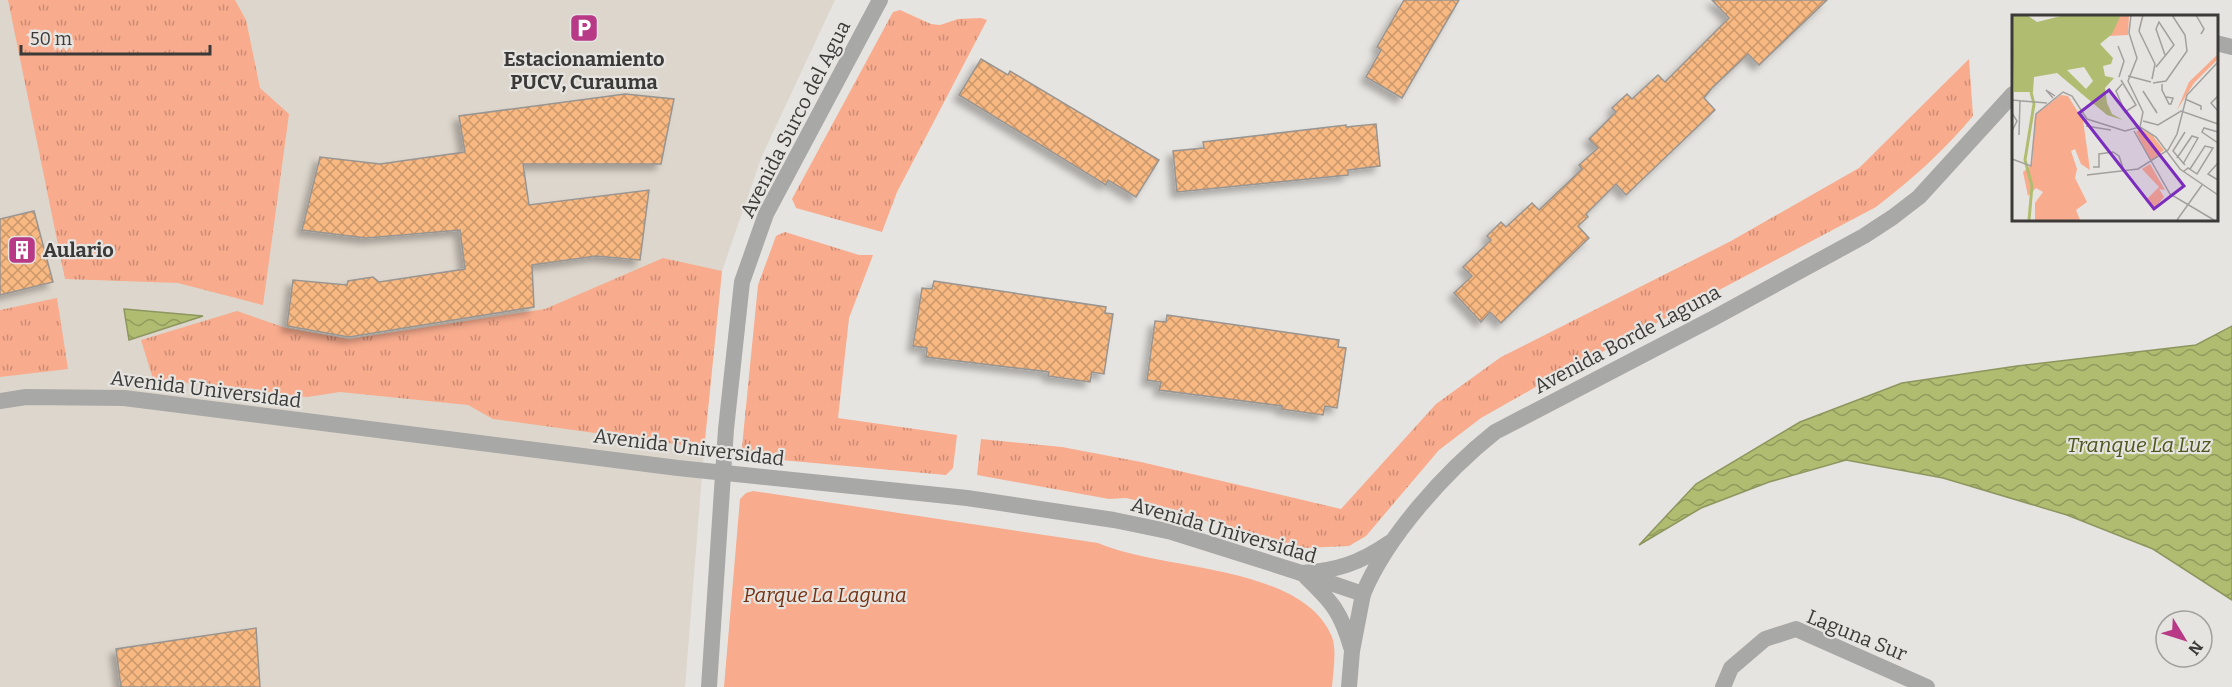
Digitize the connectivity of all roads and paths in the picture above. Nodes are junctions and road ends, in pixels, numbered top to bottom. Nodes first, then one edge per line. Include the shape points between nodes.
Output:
1 (880, 0) edge
2 (2217, 43) edge
3 (2232, 47) edge
4 (2012, 95) edge
5 (0, 401) edge
6 (723, 473) junction
7 (1397, 538) junction
8 (1301, 573) junction
9 (1362, 594) junction
10 (1352, 651) junction
11 (710, 687) edge
12 (1349, 687) edge
13 (1723, 687) edge
14 (1927, 687) edge

1 - 6 street, Avenida Surco del Agua via 766,214 742,282
2 - 3 street
4 - 7 street, Avenida Borde Laguna via 1919,197 1893,217 1712,319 1495,432 1464,457 1421,504
5 - 6 street, Avenida Universidad via 26,397 124,398
6 - 8 street, Avenida Universidad via 967,498 1114,520 1172,532
6 - 11 street, Avenida Surco del Agua
7 - 8 street via 1344,567
7 - 9 street, Avenida Borde Laguna
8 - 9 street, Avenida Universidad
8 - 10 street via 1339,613
9 - 10 street, Avenida Borde Laguna
10 - 12 street, Avenida Borde Laguna
13 - 14 street, Laguna Sur via 1731,668 1766,639 1796,629

